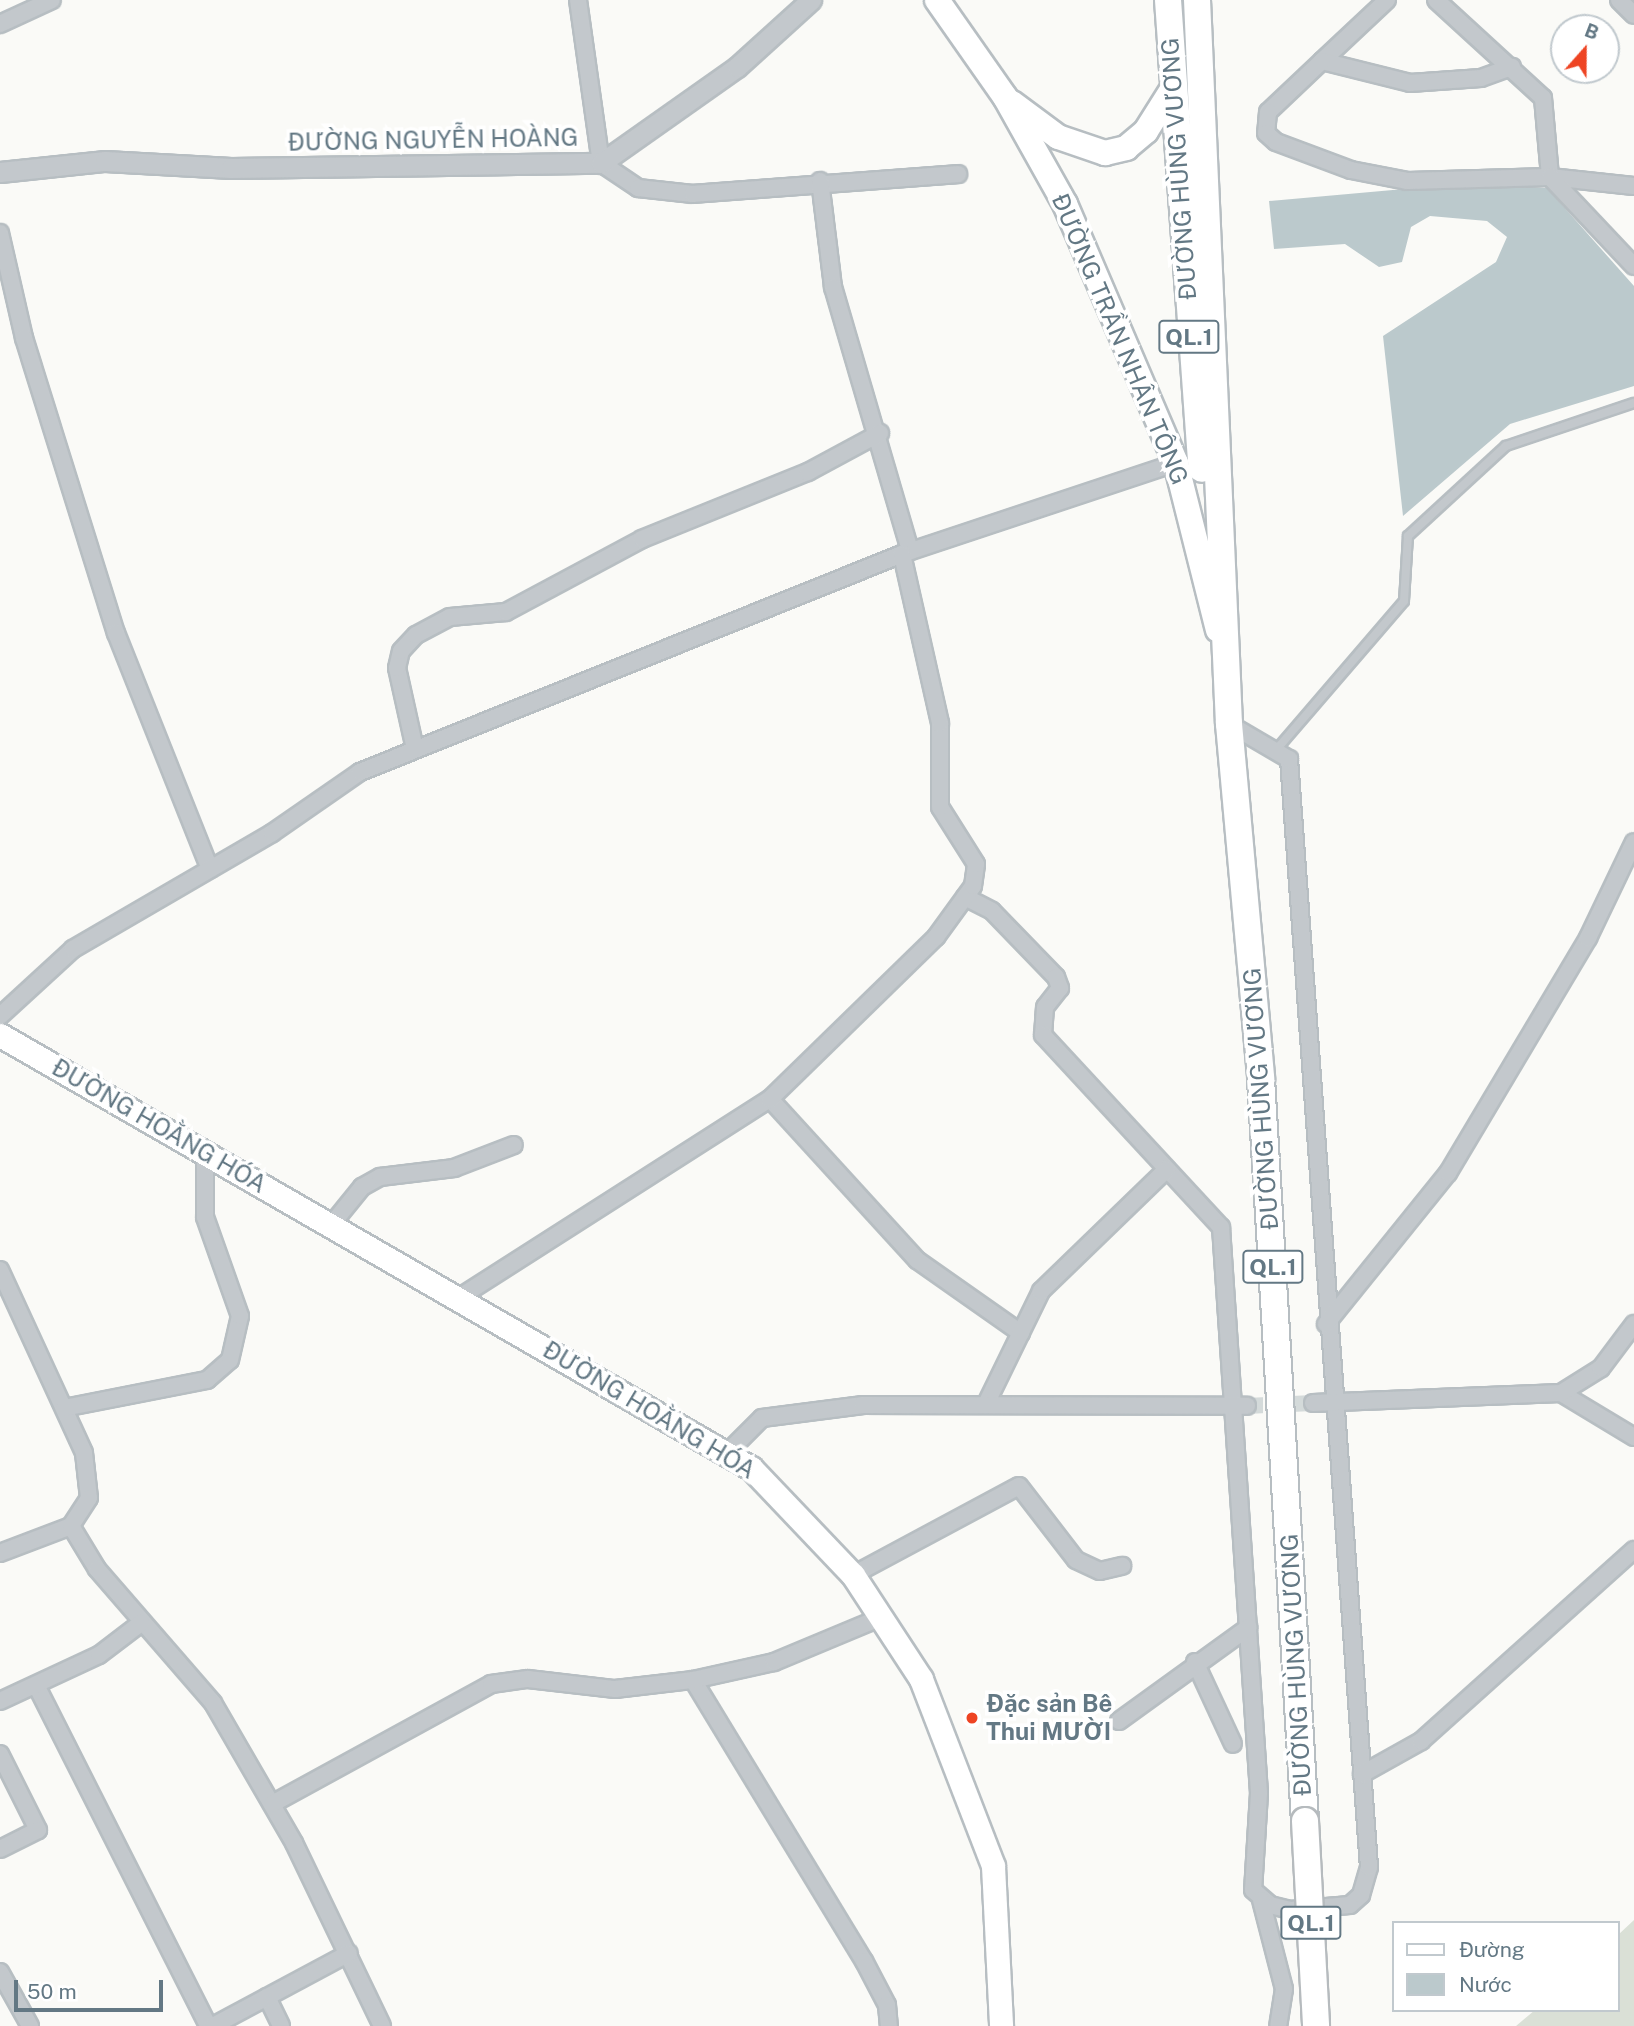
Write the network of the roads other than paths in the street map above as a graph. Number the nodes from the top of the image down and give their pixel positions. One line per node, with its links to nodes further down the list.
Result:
1 (52, 0): 11 (street)
2 (578, 0): 16 (street)
3 (811, 0): 16 (street, ĐƯỜNG NGUYỄN HOÀNG)
4 (1168, 0): 14 (highway, ĐƯỜNG HÙNG VƯƠNG / QL.1)
5 (1197, 0): 28 (highway, ĐƯỜNG HÙNG VƯƠNG / QL.1)
6 (1387, 0): 12 (street)
7 (1436, 0): 13 (street)
8 (1619, 0): 10 (street)
9 (945, 5): 15 (main road, ĐƯỜNG TRẦN NHÂN TÔNG)
10 (1634, 15)
11 (0, 24)
12 (1322, 61): 13 (street); 19 (street)
13 (1512, 67): 19 (street)
14 (1173, 88): 15 (main road, ĐƯỜNG TRẦN NHÂN TÔNG); 28 (highway, ĐƯỜNG HÙNG VƯƠNG / QL.1)
15 (1005, 97): 26 (main road, ĐƯỜNG TRẦN NHÂN TÔNG)
16 (601, 163): 17 (street, ĐƯỜNG NGUYỄN HOÀNG); 20 (street)
17 (0, 172)
18 (958, 174): 20 (street)
19 (1550, 177): 21 (street); 23 (street)
20 (820, 181): 25 (street)
21 (1634, 186)
22 (0, 233): 34 (street)
23 (1634, 266)
24 (1634, 404): 31 (lane)
25 (880, 433): 27 (street); 30 (street)
26 (1176, 463): 27 (street); 28 (main road, ĐƯỜNG TRẦN NHÂN TÔNG)
27 (906, 553): 30 (street); 35 (street)
28 (1227, 672): 29 (highway, ĐƯỜNG HÙNG VƯƠNG / QL.1)
29 (1230, 724): 31 (street); 86 (highway, ĐƯỜNG HÙNG VƯƠNG / QL.1, bridge)
30 (415, 749): 34 (street)
31 (1276, 750): 45 (street)
32 (1634, 842): 33 (street)
33 (1630, 862): 45 (street)
34 (210, 869): 36 (street)
35 (965, 897): 38 (street); 41 (street)
36 (0, 1016)
37 (0, 1035): 40 (main road, ĐƯỜNG HOẰNG HÓA)
38 (770, 1098): 44 (street); 47 (street)
39 (513, 1145): 42 (street)
40 (205, 1152): 42 (main road, ĐƯỜNG HOẰNG HÓA); 54 (street)
41 (1167, 1169): 47 (street); 49 (street)
42 (332, 1224): 44 (main road, ĐƯỜNG HOẰNG HÓA)
43 (0, 1269): 54 (street)
44 (460, 1297): 56 (main road, ĐƯỜNG HOẰNG HÓA)
45 (1326, 1324): 51 (street)
46 (1634, 1324): 48 (street)
47 (1021, 1333): 52 (street)
48 (1561, 1393): 51 (street); 55 (street)
49 (1228, 1402): 52 (street); 53 (street); 64 (street)
50 (1313, 1403): 51 (street)
51 (1331, 1403): 72 (street)
52 (986, 1404): 56 (street)
53 (1247, 1405)
54 (64, 1408): 57 (street)
55 (1634, 1437)
56 (726, 1454): 61 (main road, ĐƯỜNG HOẰNG HÓA)
57 (71, 1526): 59 (street); 63 (street)
58 (1634, 1550): 72 (street)
59 (0, 1553)
60 (1122, 1566): 61 (street)
61 (853, 1575): 62 (main road, ĐƯỜNG HOẰNG HÓA)
62 (883, 1617): 66 (street); 84 (main road, ĐƯỜNG HOẰNG HÓA)
63 (141, 1623): 67 (street); 73 (street)
64 (1248, 1627): 65 (street); 75 (street)
65 (1195, 1662): 69 (street); 70 (street)
66 (693, 1680): 73 (street); 83 (street)
67 (36, 1685): 68 (street); 80 (street)
68 (0, 1701)
69 (1119, 1721)
70 (1233, 1744)
71 (0, 1754): 74 (street)
72 (1363, 1774): 75 (street)
73 (272, 1804): 76 (street)
74 (0, 1849)
75 (1261, 1900): 85 (street)
76 (349, 1953): 78 (street); 82 (street)
77 (0, 1972): 79 (street)
78 (267, 1997): 80 (street); 81 (street)
79 (30, 2026)
80 (210, 2026)
81 (281, 2026)
82 (382, 2026)
83 (889, 2026)
84 (1001, 2026)
85 (1278, 2026)
86 (1316, 2026)

